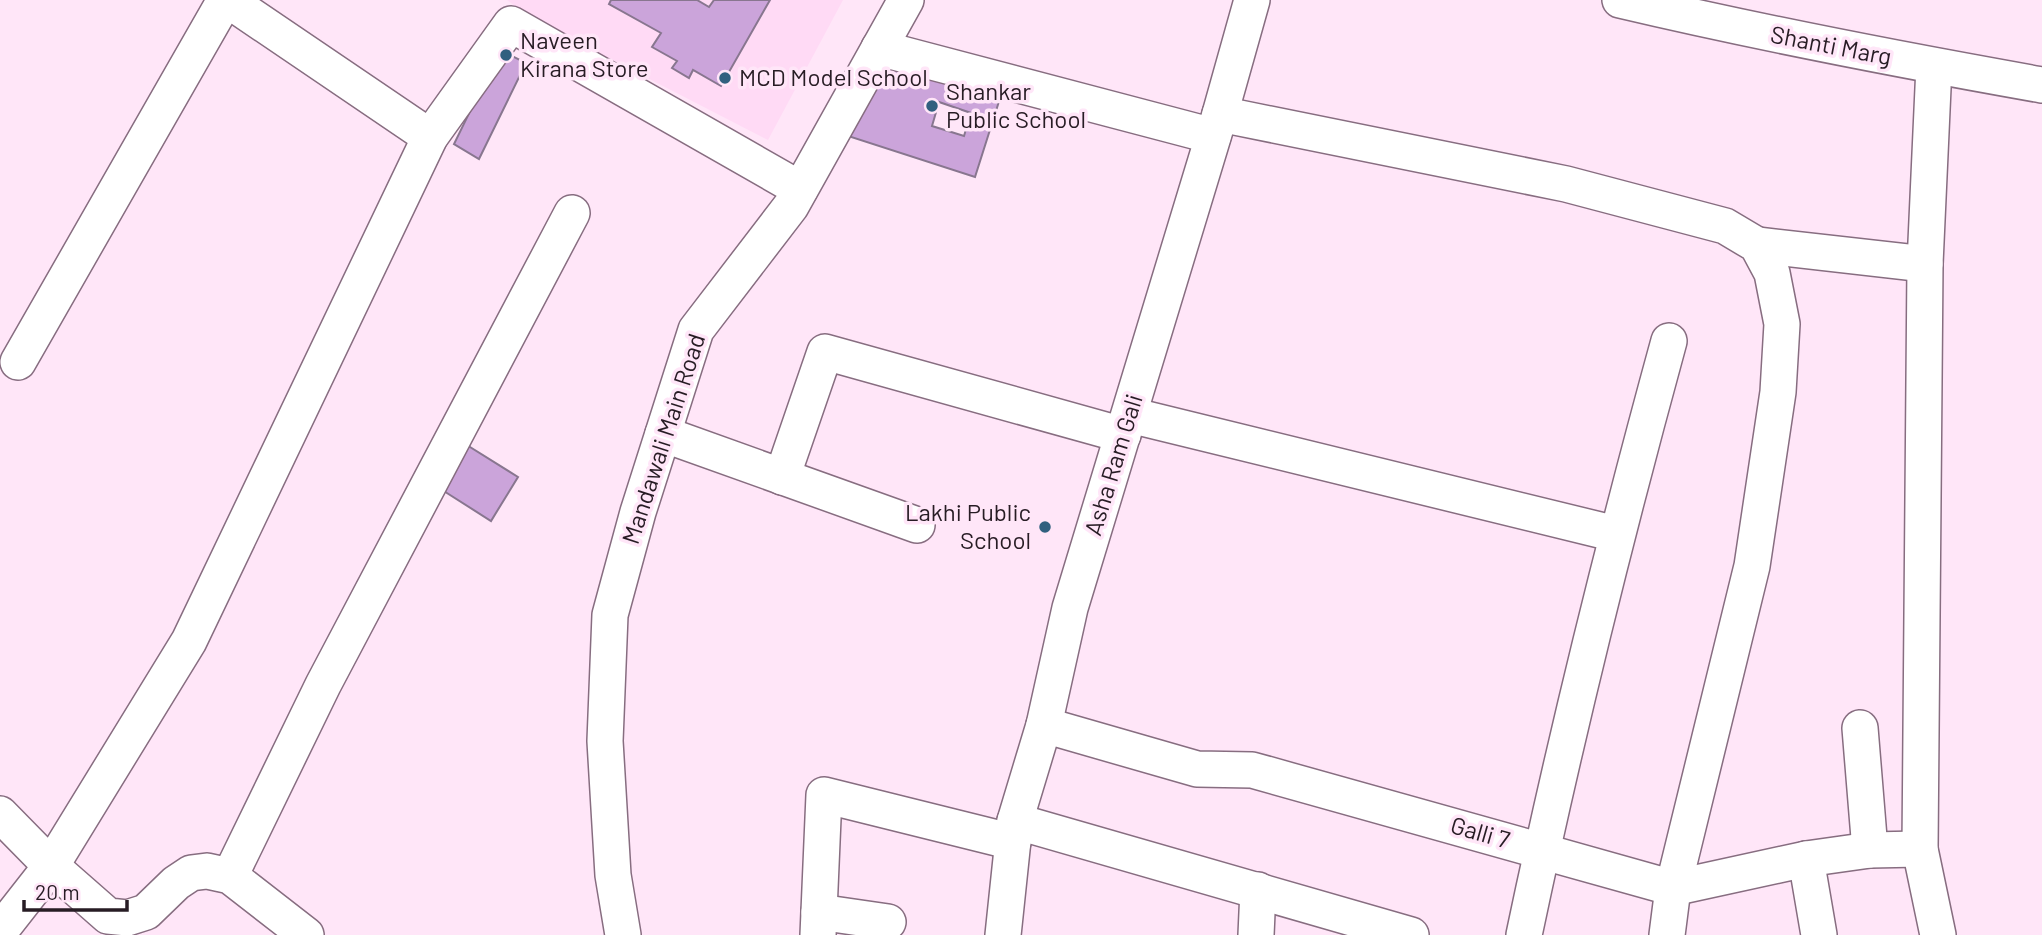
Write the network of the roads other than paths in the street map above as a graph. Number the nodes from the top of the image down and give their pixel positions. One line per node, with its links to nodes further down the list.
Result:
1 (226, 0): 10 (street); 16 (street)
2 (906, 0): 6 (street, Mandawali Main Road)
3 (1252, 0): 9 (street, Asha Ram Gali)
4 (1620, 0): 5 (street, Shanti Marg)
5 (1714, 11): 7 (street, Shanti Marg)
6 (879, 48): 9 (street); 11 (street, Mandawali Main Road)
7 (1934, 66): 8 (street, Shanti Marg); 14 (street)
8 (2042, 85)
9 (1216, 125): 13 (street); 17 (street, Asha Ram Gali)
10 (430, 137): 11 (street); 30 (street)
11 (800, 189): 18 (street, Mandawali Main Road)
12 (572, 213): 31 (street)
13 (1757, 245): 14 (street); 32 (street)
14 (1925, 264): 26 (street)
15 (1669, 341): 21 (street)
16 (18, 362)
17 (1126, 425): 19 (street); 21 (street); 22 (street, Asha Ram Gali)
18 (663, 434): 19 (street); 39 (street, Mandawali Main Road)
19 (782, 477): 20 (street)
20 (917, 525)
21 (1616, 534): 27 (street)
22 (1044, 725): 25 (street, Asha Ram Gali); 27 (street, Galli 7)
23 (1860, 728): 28 (street)
24 (0, 814): 30 (street)
25 (1014, 831): 33 (street); 35 (street); 40 (street, Asha Ram Gali)
26 (1920, 849): 28 (street, Galli 7); 46 (street)
27 (1542, 850): 32 (street, Galli 7); 43 (street)
28 (1870, 850): 29 (street, Galli 7)
29 (1806, 859): 32 (street, Galli 7); 45 (street)
30 (51, 866): 36 (street); 37 (street)
31 (230, 876): 36 (street); 38 (street)
32 (1673, 888): 44 (street)
33 (1258, 890): 41 (street); 42 (street)
34 (888, 922): 35 (street)
35 (819, 923)
36 (128, 931)
37 (0, 932)
38 (306, 935)
39 (623, 935)
40 (1003, 935)
41 (1256, 935)
42 (1411, 935)
43 (1524, 935)
44 (1667, 935)
45 (1819, 935)
46 (1938, 935)

